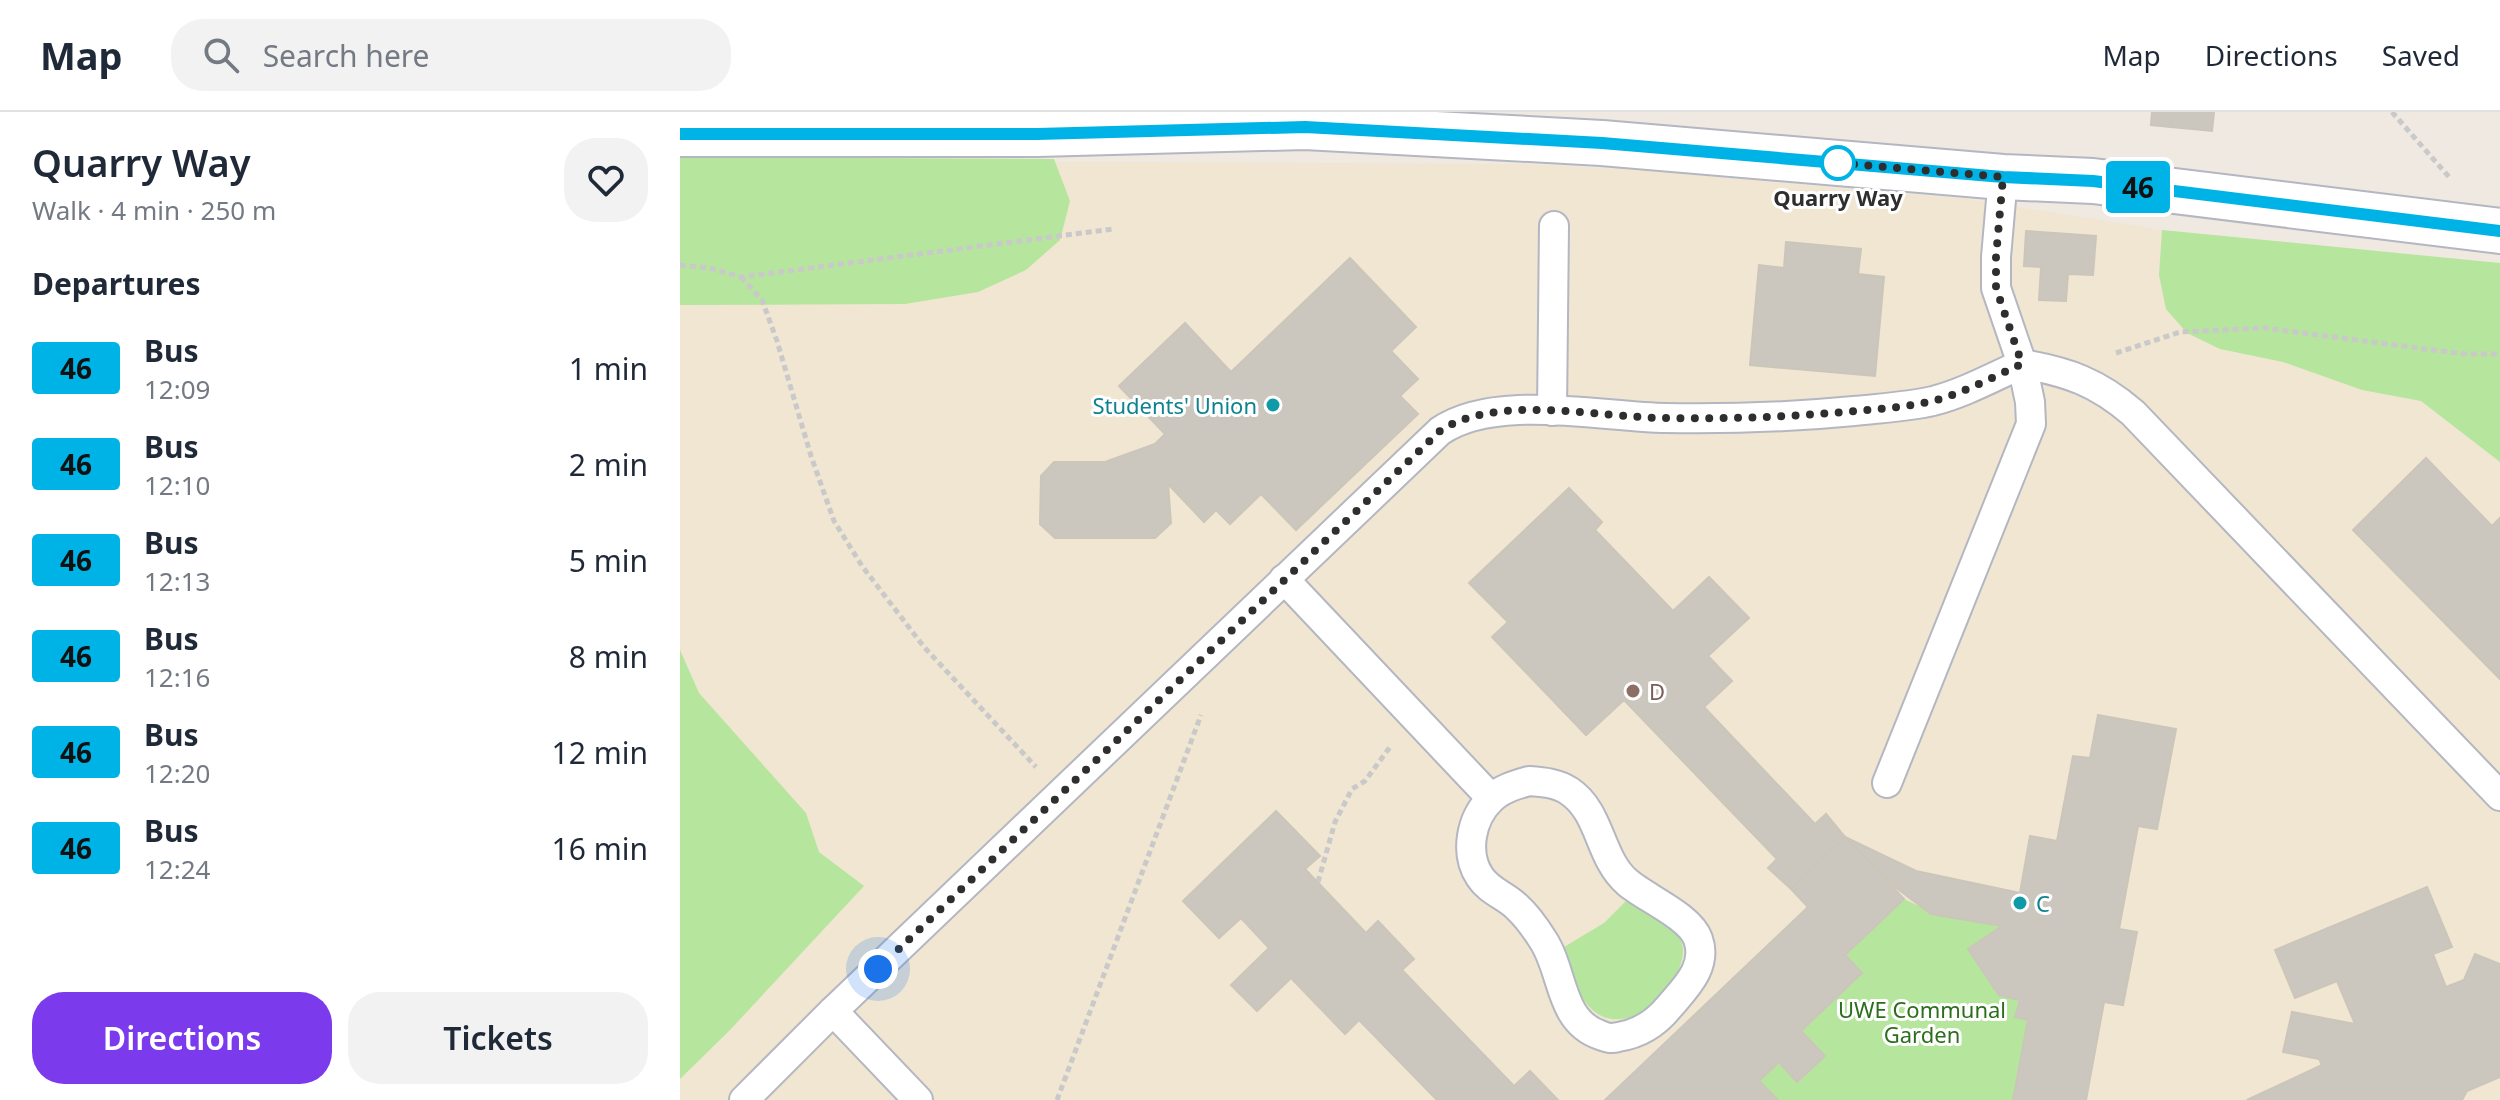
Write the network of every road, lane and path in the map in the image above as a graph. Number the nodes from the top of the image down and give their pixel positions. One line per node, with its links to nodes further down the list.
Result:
1 (2392, 112): 7 (path)
2 (1605, 128): 3 (street); 4 (street)
3 (680, 134)
4 (2003, 177): 7 (street); 11 (lane)
5 (1554, 226): 13 (lane)
6 (1113, 229): 9 (path)
7 (2498, 230)
8 (680, 265): 9 (path)
9 (741, 277): 18 (path)
10 (2500, 354): 12 (path)
11 (2022, 364): 12 (lane); 13 (lane); 17 (lane)
12 (2062, 371): 19 (lane)
13 (1552, 411): 14 (lane)
14 (1284, 579): 16 (lane); 18 (lane)
15 (1206, 702): 25 (path)
16 (1410, 712): 20 (lane); 21 (path)
17 (1887, 783)
18 (1061, 795): 22 (lane)
19 (2500, 796)
20 (1491, 798): 20 (lane)
21 (1318, 882)
22 (833, 1011): 23 (lane); 24 (lane)
23 (744, 1100)
24 (918, 1100)
25 (1057, 1100)

